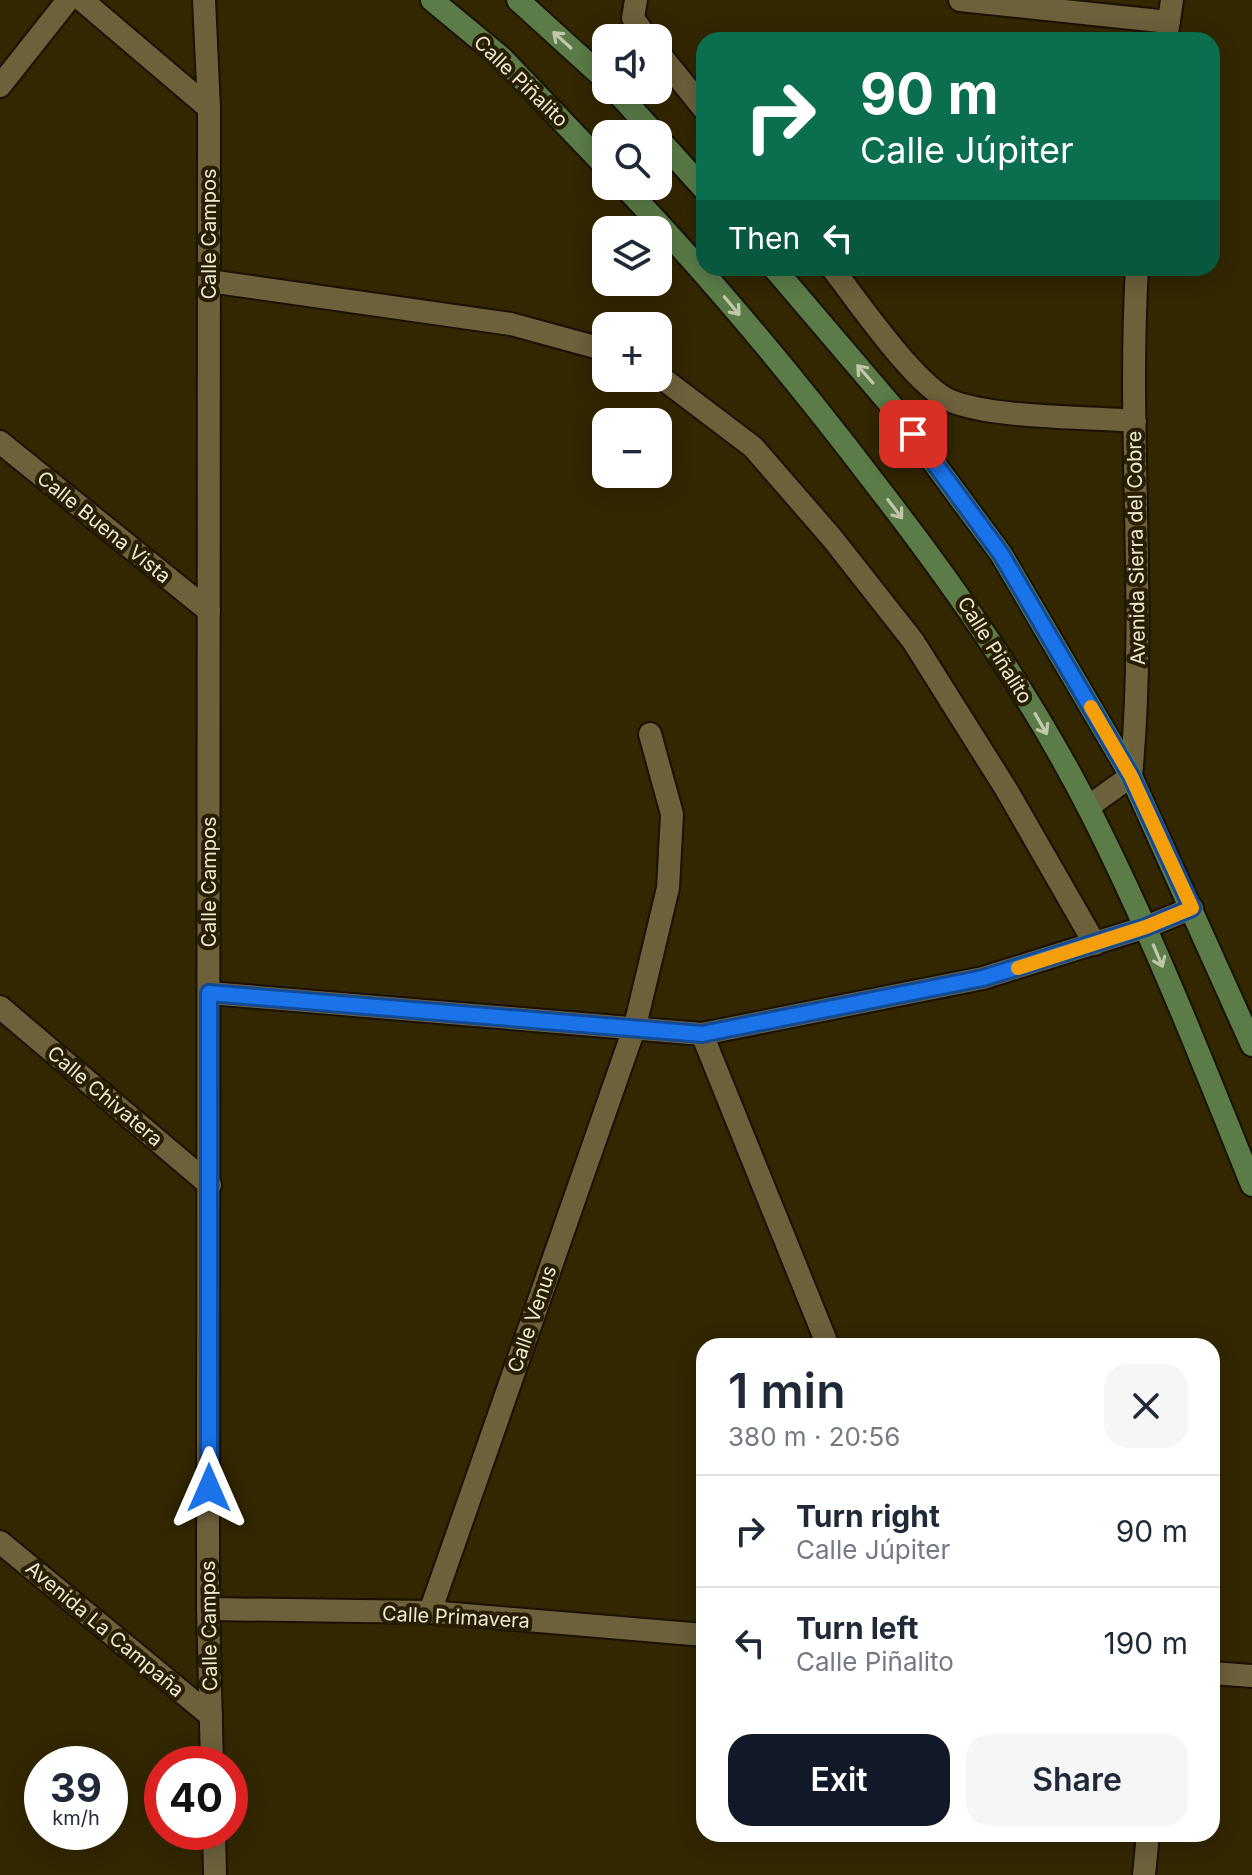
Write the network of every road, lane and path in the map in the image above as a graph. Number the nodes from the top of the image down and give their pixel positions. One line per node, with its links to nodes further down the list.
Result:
1 (68, 0): 12 (street)
2 (82, 0): 15 (street)
3 (204, 0): 15 (street, Calle Campos)
4 (432, 0): 17 (main road, Calle Piñalito)
5 (518, 0): 10 (main road, one-way to 5)
6 (636, 0): 9 (street)
7 (970, 0): 8 (street)
8 (1169, 21)
9 (637, 24)
10 (592, 67)
11 (672, 69): 13 (street)
12 (0, 86)
13 (696, 99)
14 (627, 104): 16 (main road)
15 (209, 108): 26 (street, Calle Campos)
16 (642, 120)
17 (592, 152)
18 (672, 154): 19 (main road)
19 (696, 180)
20 (637, 200): 21 (main road, Calle Piñalito, one-way to 21)
21 (696, 263)
22 (707, 276): 34 (main road, Calle Piñalito, one-way to 34)
23 (781, 276): 33 (main road, one-way to 23)
24 (838, 276): 29 (street)
25 (1136, 276): 29 (street, Avenida Sierra del Cobre)
26 (209, 281): 27 (street); 31 (street, Calle Campos)
27 (592, 346)
28 (672, 386): 37 (street)
29 (1135, 421): 33 (street, Avenida Sierra del Cobre)
30 (0, 442): 31 (street, Calle Buena Vista)
31 (209, 611): 38 (street, Calle Campos)
32 (650, 734): 40 (street, Calle Venus)
33 (1131, 776): 34 (street); 35 (main road)
34 (1088, 807): 36 (main road, Calle Piñalito)
35 (1192, 908): 36 (street); 42 (main road)
36 (1146, 927): 37 (street); 44 (main road, Calle Piñalito, one-way to 44)
37 (1095, 944): 41 (street)
38 (209, 993): 40 (street); 43 (street, Calle Campos)
39 (0, 1007): 43 (street, Calle Chivatera)
40 (635, 1026): 41 (street); 48 (street, Calle Venus)
41 (702, 1034): 45 (street)
42 (1252, 1045)
43 (210, 1185): 47 (street, Calle Campos)
44 (1252, 1185)
45 (825, 1338)
46 (0, 1542): 52 (street, Avenida La Campaña)
47 (208, 1609): 48 (street, Calle Primavera); 52 (street, Calle Campos)
48 (430, 1612): 49 (street, Calle Primavera)
49 (696, 1634)
50 (1220, 1674): 51 (street)
51 (1252, 1676)
52 (211, 1716): 53 (street, Calle Campos)
53 (212, 1746)
54 (1147, 1842): 57 (street)
55 (214, 1850): 56 (street)
56 (215, 1875)
57 (1144, 1875)

